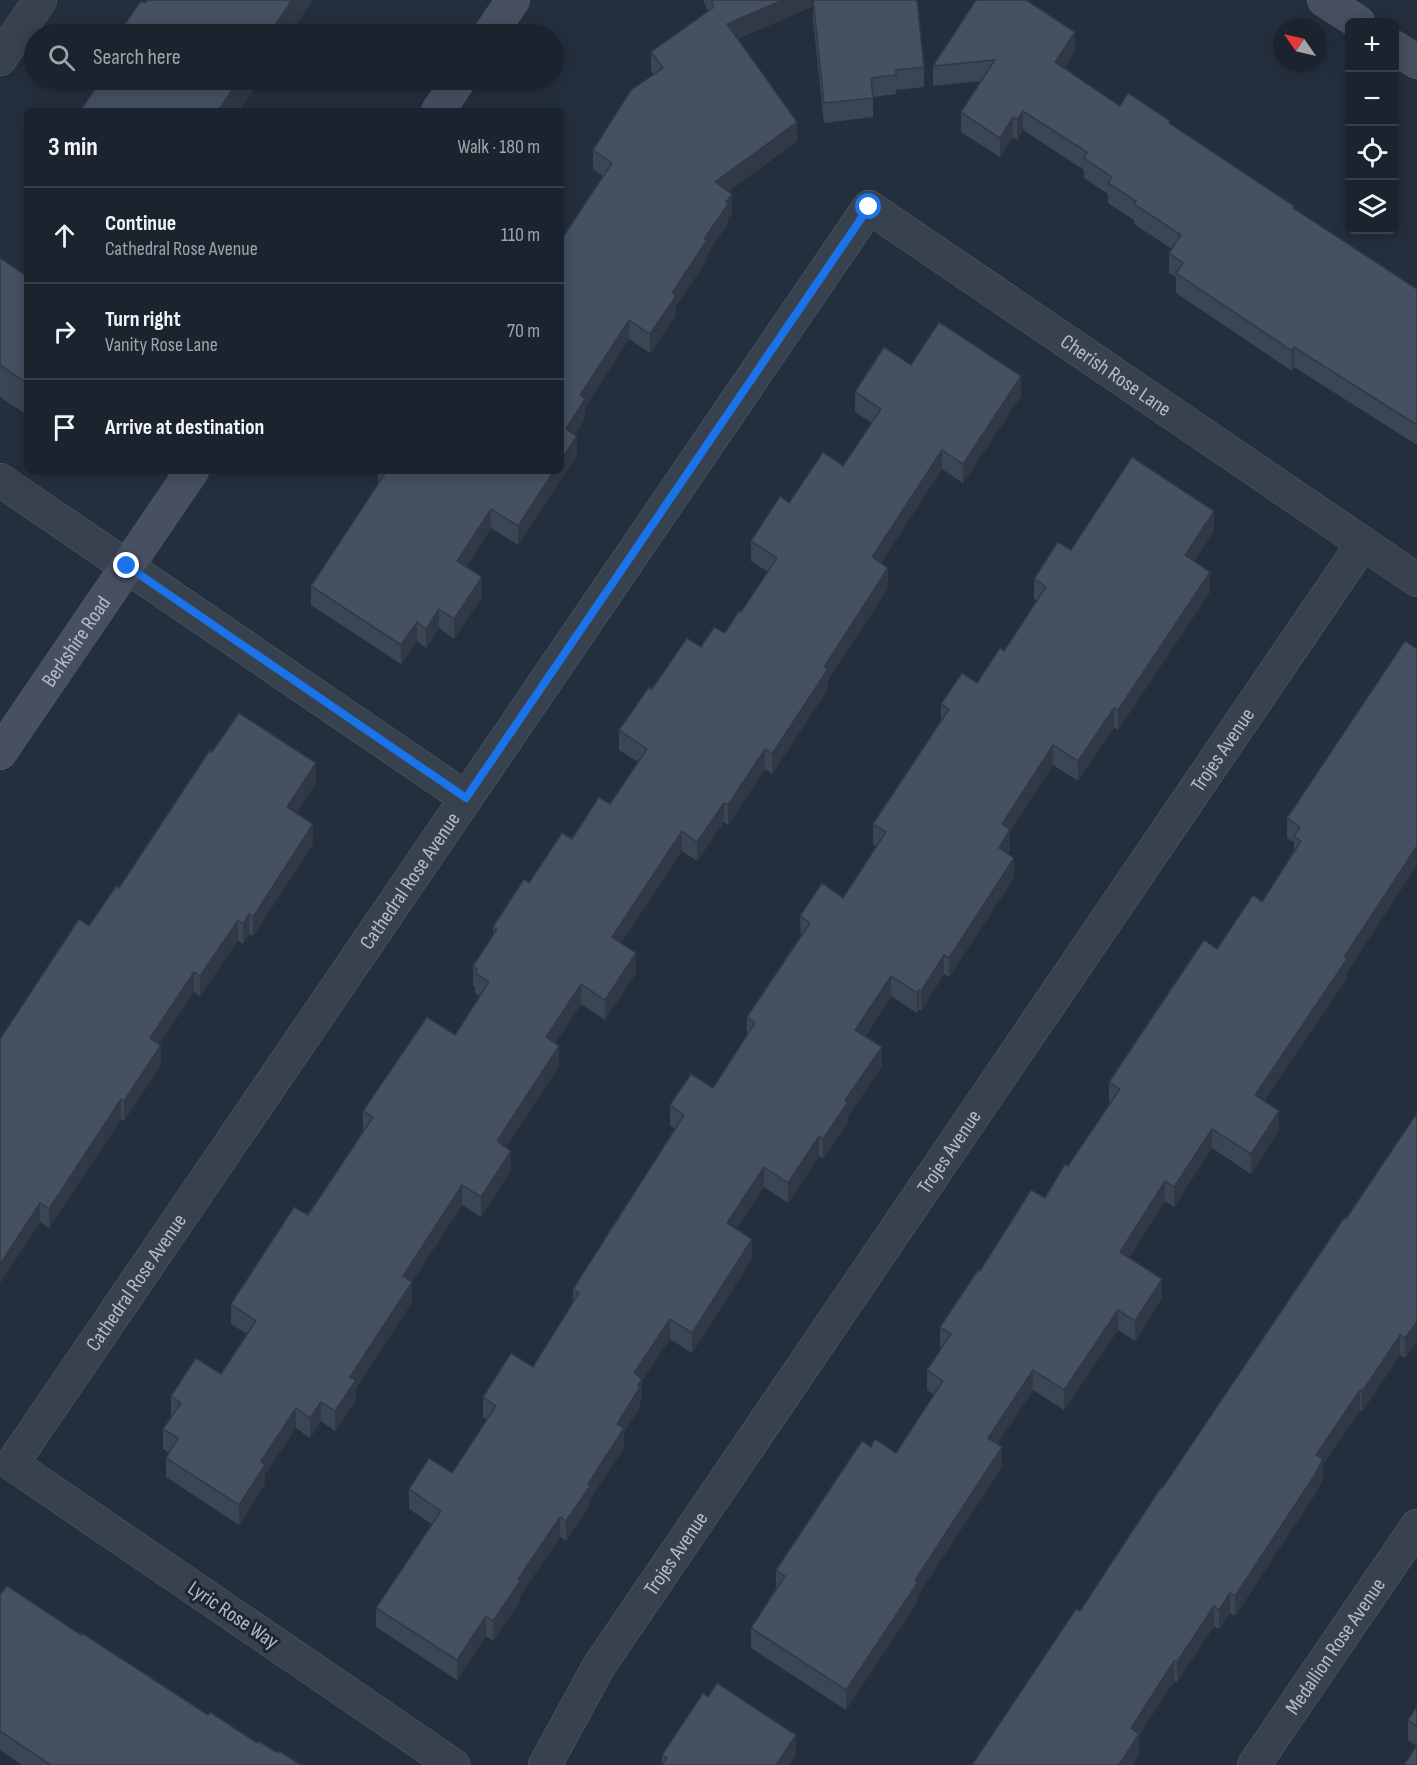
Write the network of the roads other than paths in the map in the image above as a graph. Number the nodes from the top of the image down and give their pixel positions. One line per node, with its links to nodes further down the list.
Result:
1 (40, 0): 7 (street)
2 (513, 0): 5 (street)
3 (1324, 0): 4 (street)
4 (1352, 18)
5 (497, 24)
6 (1399, 50): 8 (street)
7 (0, 59)
8 (1417, 63)
9 (452, 90): 10 (street)
10 (440, 108)
11 (869, 207): 14 (street, Cherish Rose Lane); 18 (street, Cathedral Rose Avenue)
12 (190, 474): 15 (street, Berkshire Road)
13 (0, 480): 15 (street)
14 (1363, 543): 16 (street, Cherish Rose Lane); 22 (street, Trojes Avenue)
15 (127, 566): 17 (street, Berkshire Road); 18 (street)
16 (1417, 580)
17 (0, 753)
18 (466, 798): 19 (street, Cathedral Rose Avenue)
19 (12, 1464): 21 (street, Lyric Rose Way)
20 (1417, 1526): 23 (street, Medallion Rose Avenue)
21 (453, 1765)
22 (545, 1765)
23 (1254, 1765)

